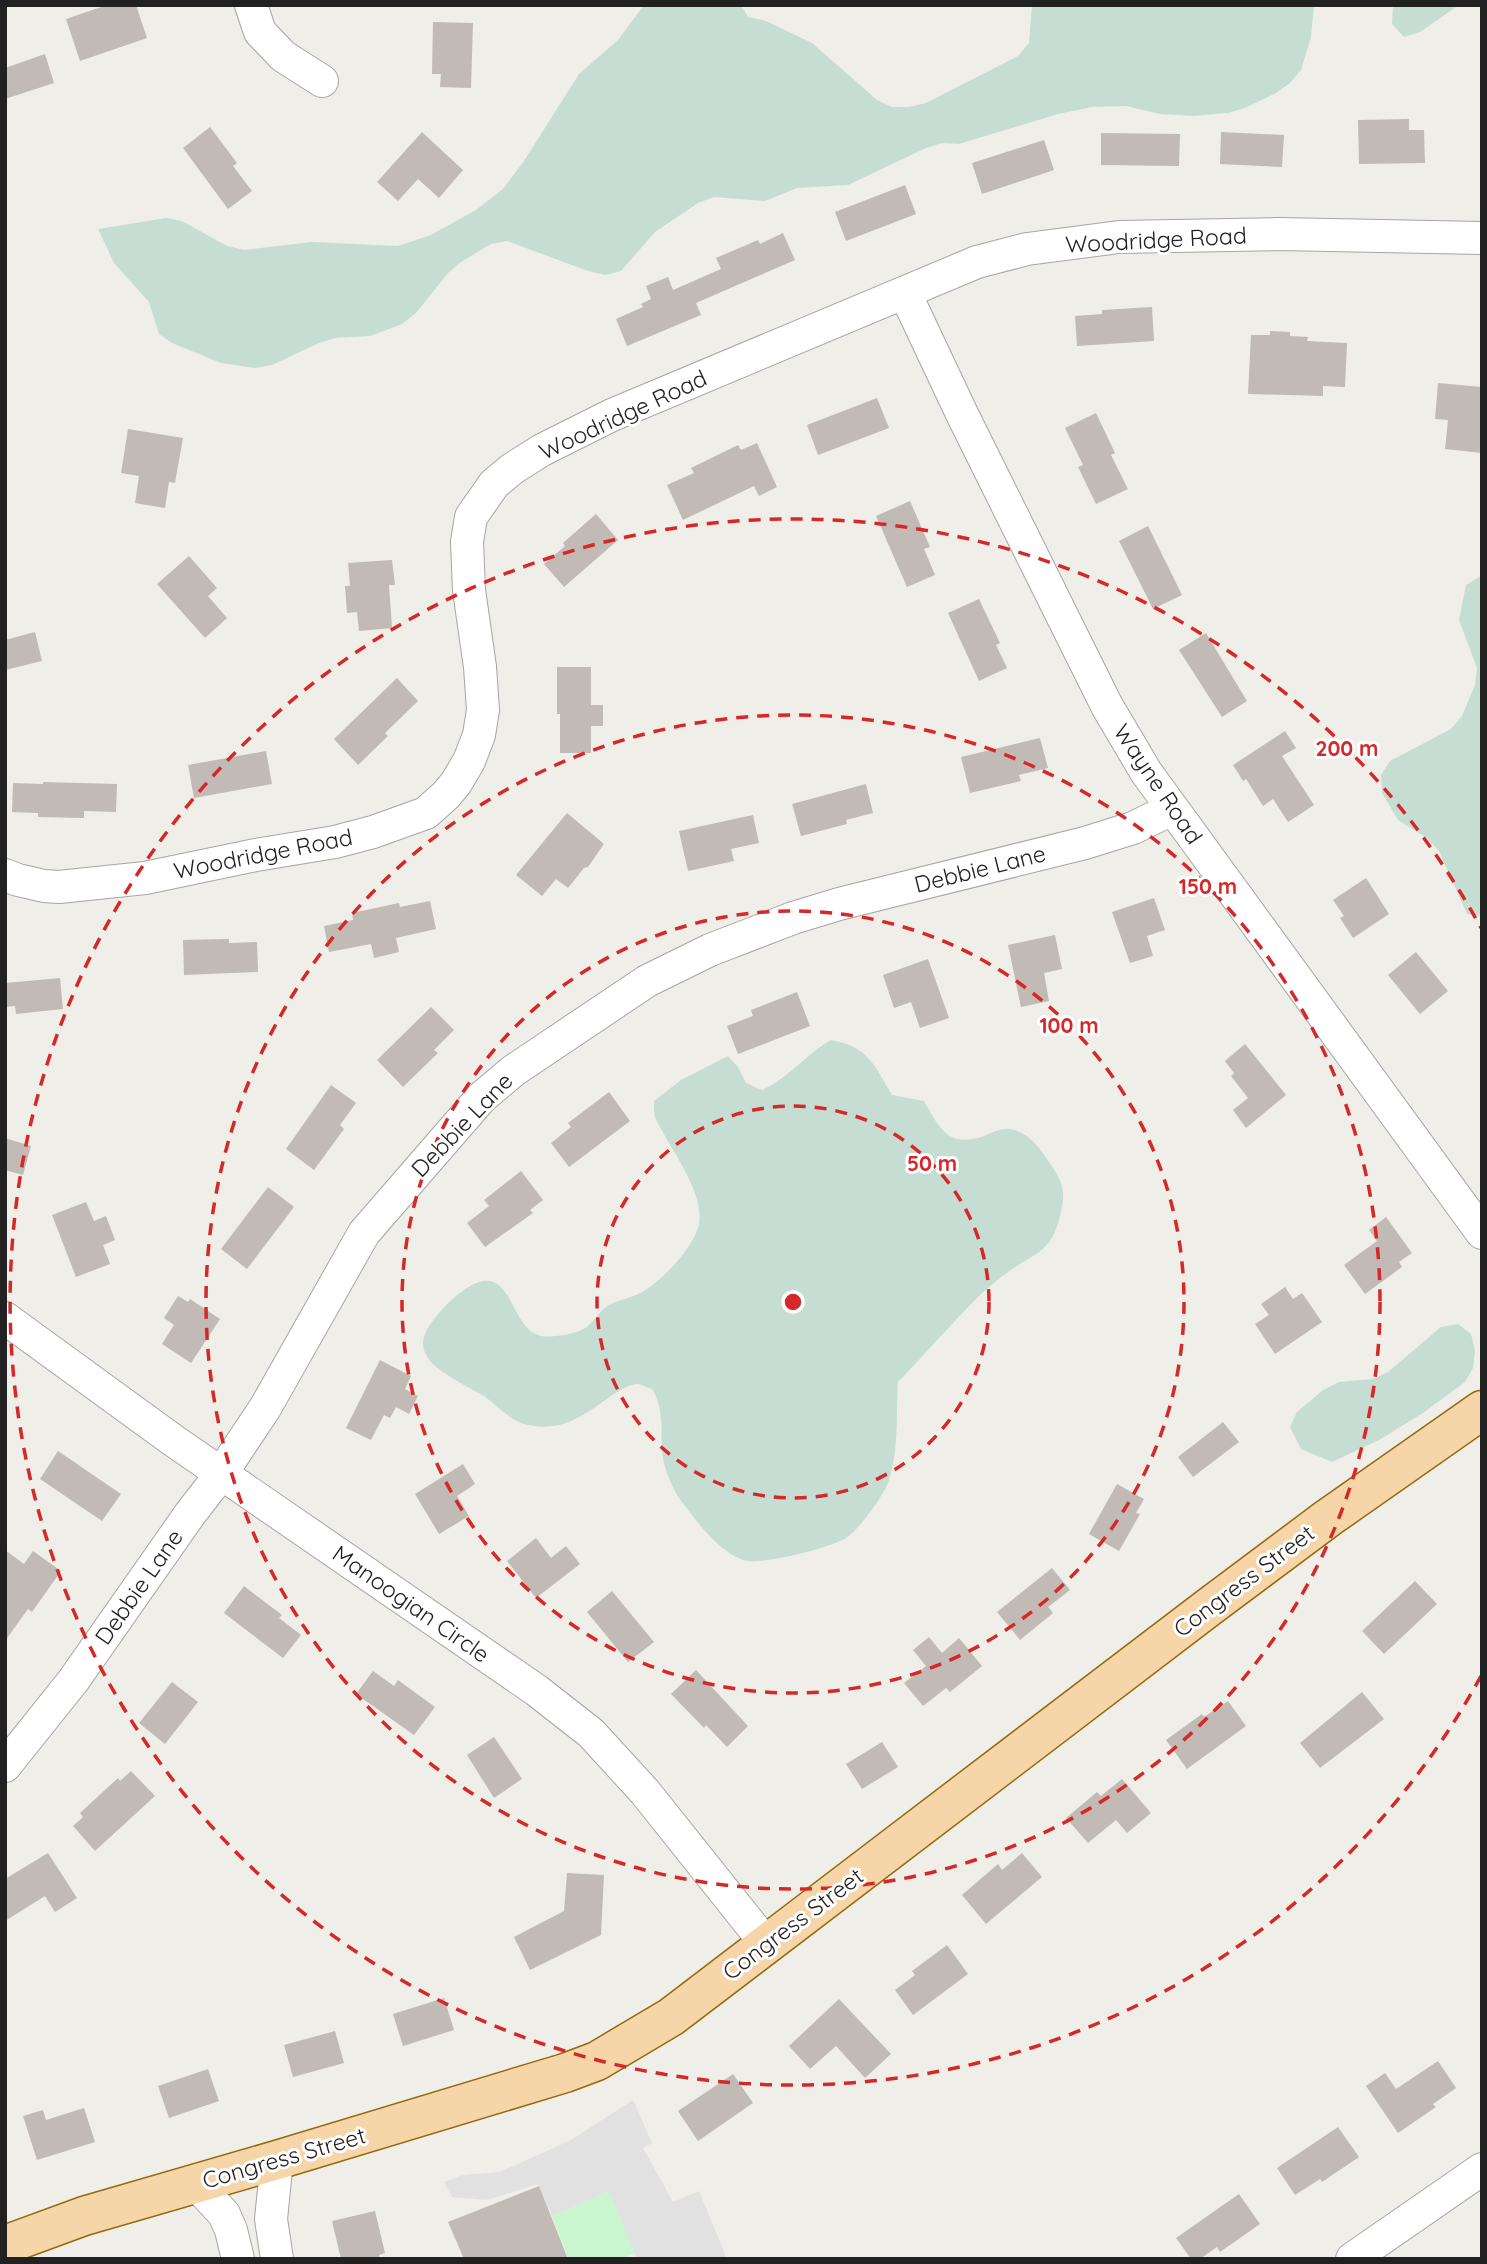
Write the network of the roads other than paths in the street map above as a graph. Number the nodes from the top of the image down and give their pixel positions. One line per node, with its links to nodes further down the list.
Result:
1 (251, 5): 2 (street)
2 (321, 81)
3 (1482, 239): 4 (street, Woodridge Road)
4 (905, 293): 5 (street, Wayne Road); 6 (street, Woodridge Road)
5 (1172, 809): 7 (street, Wayne Road); 10 (street, Debbie Lane)
6 (5, 875)
7 (1482, 1233)
8 (5, 1318): 10 (street, Manoogian Circle)
9 (1482, 1410): 12 (main road, Congress Street)
10 (222, 1474): 11 (street, Debbie Lane); 12 (street, Manoogian Circle)
11 (5, 1766)
12 (767, 1945): 13 (main road, Congress Street)
13 (277, 2160): 15 (main road, Congress Street); 18 (street)
14 (1482, 2169): 19 (street)
15 (196, 2184): 16 (main road, Congress Street); 17 (street)
16 (5, 2245)
17 (238, 2259)
18 (277, 2259)
19 (1352, 2259)

